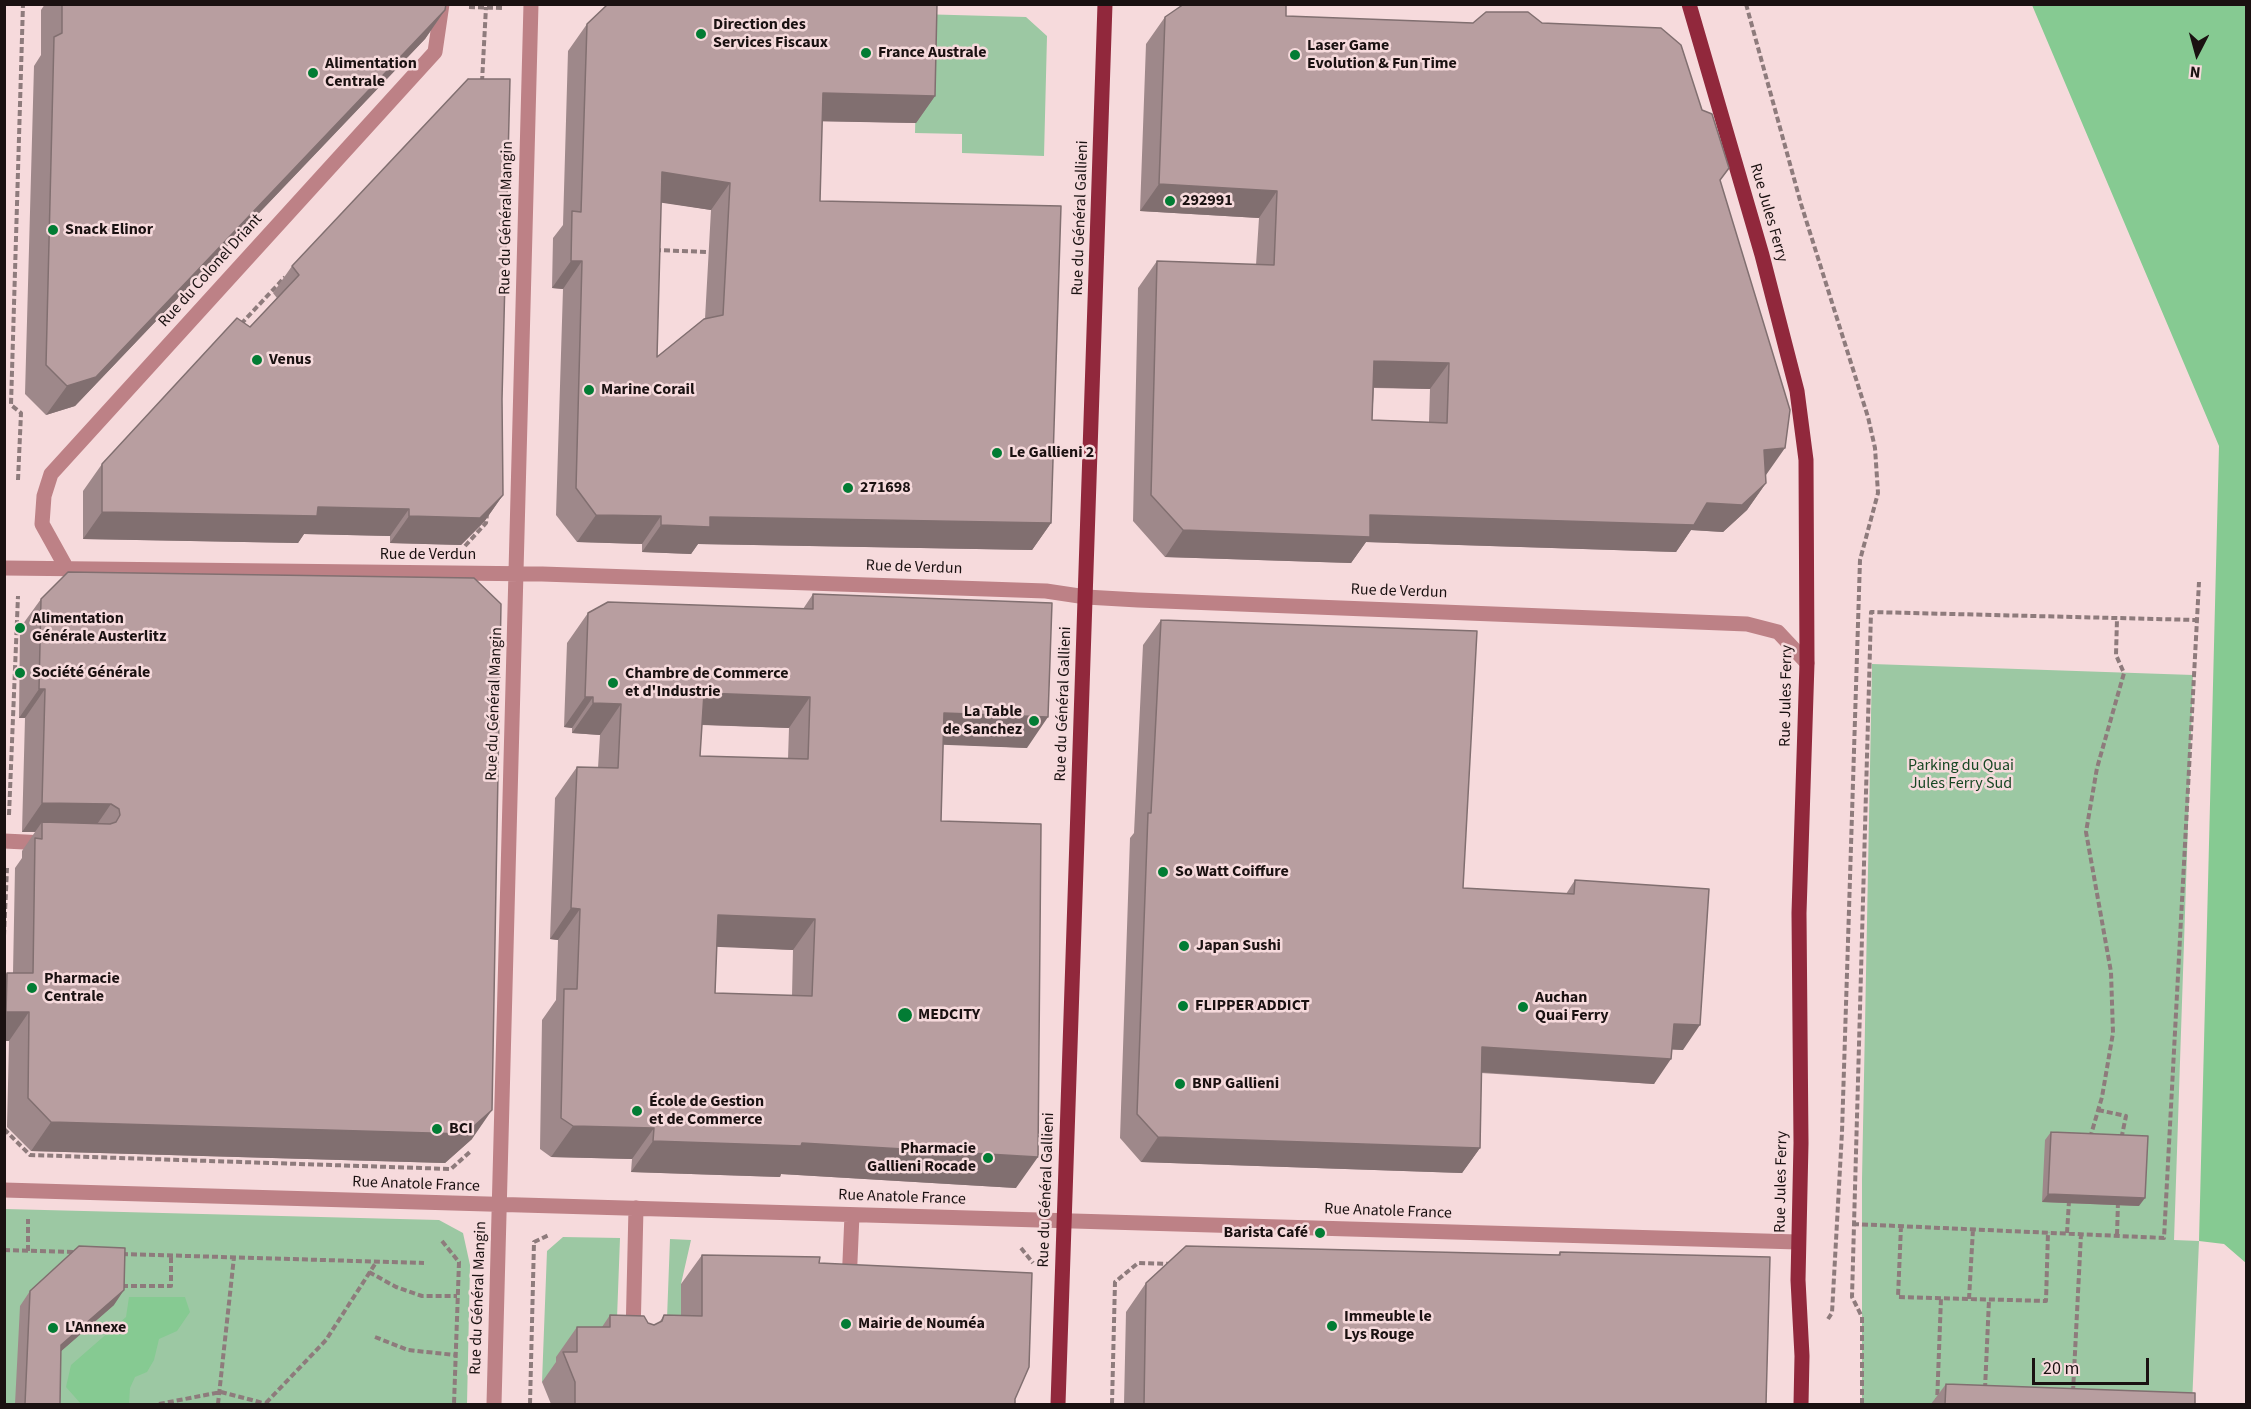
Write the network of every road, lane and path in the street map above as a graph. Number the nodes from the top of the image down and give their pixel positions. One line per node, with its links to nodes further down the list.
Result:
1 (23, 4): 14 (path)
2 (442, 4): 18 (street, Rue du Colonel Driant)
3 (531, 4): 19 (street, Rue du Général Mangin)
4 (1105, 4): 22 (main road, Rue du Général Gallieni)
5 (1689, 4): 25 (main road, Rue Jules Ferry)
6 (466, 8): 7 (path)
7 (486, 8): 8 (path); 9 (path)
8 (506, 8)
9 (481, 90)
10 (653, 250): 11 (path)
11 (709, 252)
12 (285, 276): 13 (path)
13 (237, 329)
14 (17, 490)
15 (487, 512): 16 (path)
16 (455, 548)
17 (4, 568): 18 (street, Rue de Verdun)
18 (67, 569): 19 (street, Rue de Verdun)
19 (517, 574): 22 (street, Rue de Verdun); 39 (street, Rue du Général Mangin)
20 (2199, 582): 24 (path)
21 (24, 596): 26 (path)
22 (1086, 597): 25 (street, Rue de Verdun); 43 (main road, Rue du Général Gallieni)
23 (2117, 619): 24 (path); 29 (path); 44 (path)
24 (2197, 620): 51 (path)
25 (1807, 663): 53 (main road, Rue Jules Ferry)
26 (6, 841): 27 (street); 28 (path)
27 (67, 843)
28 (4, 936)
29 (2098, 1110): 31 (path); 33 (path)
30 (4, 1129): 35 (path)
31 (2087, 1142)
32 (477, 1146): 35 (path)
33 (2120, 1151)
34 (254, 1158): 35 (path)
35 (254, 1164)
36 (4, 1190): 39 (street, Rue Anatole France)
37 (2069, 1196): 49 (path)
38 (2118, 1197): 51 (path)
39 (500, 1205): 40 (street, Rue Anatole France); 84 (street, Rue du Général Mangin)
40 (636, 1208): 42 (street, Rue Anatole France); 75 (street)
41 (28, 1214): 56 (path)
42 (852, 1215): 43 (street, Rue Anatole France); 67 (street)
43 (1064, 1221): 53 (street, Rue Anatole France); 86 (main road, Rue du Général Gallieni)
44 (1853, 1224): 45 (path); 89 (path)
45 (1901, 1226): 46 (path); 71 (path)
46 (1973, 1229): 47 (path); 72 (path)
47 (2048, 1232): 49 (path); 73 (path)
48 (555, 1233): 85 (path)
49 (2067, 1233): 50 (path)
50 (2081, 1234): 51 (path); 79 (path)
51 (2117, 1235)
52 (442, 1241): 70 (path)
53 (1798, 1242): 88 (main road, Rue Jules Ferry)
54 (1017, 1244): 65 (path)
55 (4, 1250): 56 (path)
56 (28, 1251): 57 (path)
57 (86, 1252)
58 (171, 1255): 59 (path); 62 (path); 68 (path)
59 (234, 1257): 60 (path); 77 (path)
60 (377, 1261): 61 (path); 64 (path)
61 (424, 1263)
62 (121, 1264)
63 (1173, 1264): 87 (path)
64 (369, 1272): 70 (path); 82 (path)
65 (1033, 1274)
66 (121, 1275): 68 (path)
67 (849, 1284)
68 (122, 1286): 69 (path)
69 (121, 1296)
70 (457, 1296): 76 (path)
71 (1941, 1298): 72 (path); 90 (path)
72 (1969, 1299): 73 (path)
73 (1989, 1300): 78 (path)
74 (375, 1337): 76 (path)
75 (633, 1345)
76 (455, 1355): 83 (path)
77 (221, 1392): 80 (path); 81 (path); 82 (path)
78 (1985, 1393)
79 (2073, 1393)
80 (159, 1404)
81 (218, 1404)
82 (267, 1404)
83 (453, 1404)
84 (494, 1404)
85 (530, 1404)
86 (1058, 1404)
87 (1112, 1404)
88 (1801, 1404)
89 (1862, 1404)
90 (1937, 1404)

